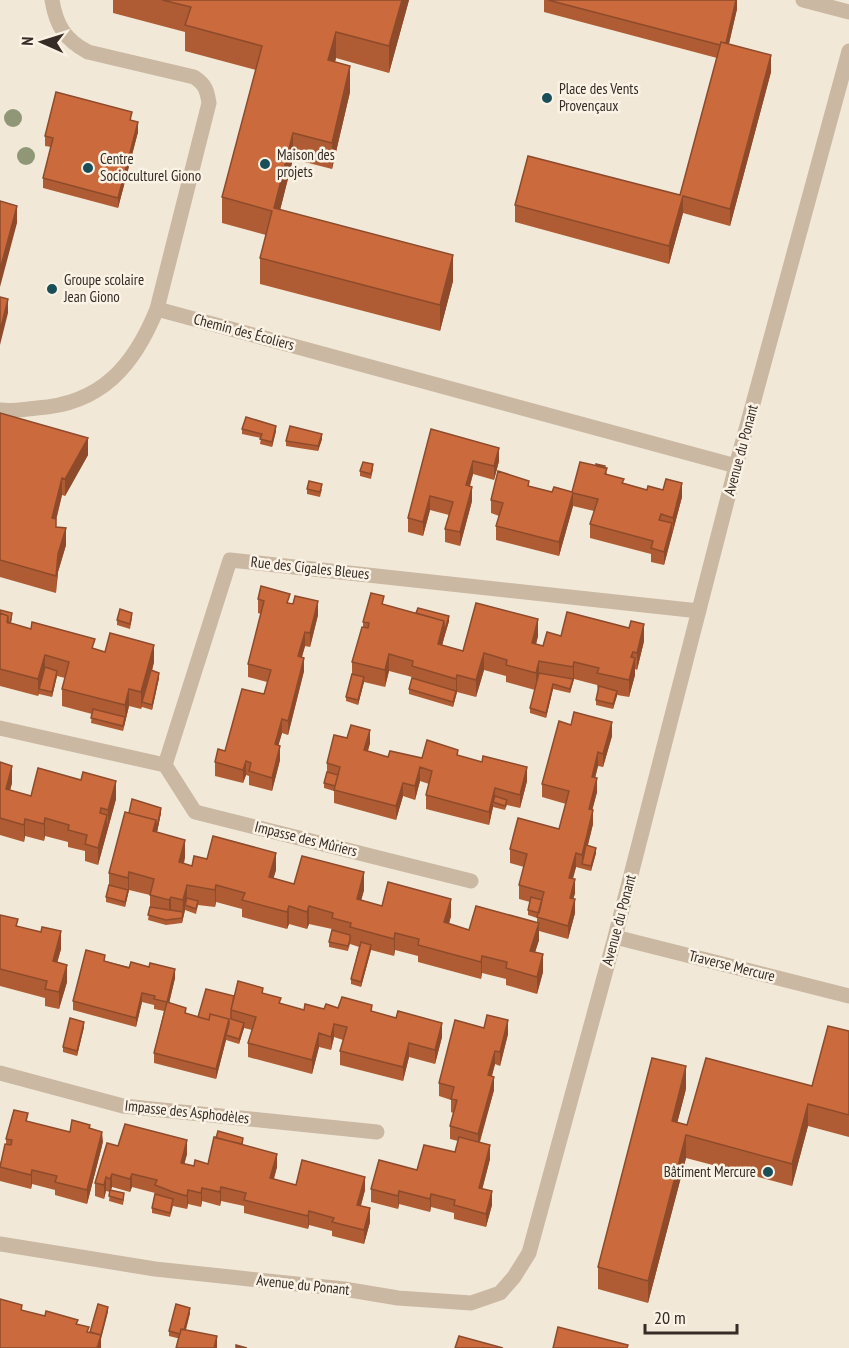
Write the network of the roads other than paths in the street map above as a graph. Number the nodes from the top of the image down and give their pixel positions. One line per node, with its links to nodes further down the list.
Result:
1 (52, 0): 5 (street)
2 (803, 0): 3 (street)
3 (849, 12)
4 (849, 51): 7 (street, Avenue du Ponant)
5 (157, 309): 6 (street); 7 (street, Chemin des Écoliers)
6 (0, 410)
7 (736, 466): 8 (street, Avenue du Ponant)
8 (699, 611): 10 (street, Rue des Cigales Bleues); 12 (street, Avenue du Ponant)
9 (0, 728): 10 (street)
10 (165, 765): 11 (street, Impasse des Mûriers)
11 (471, 881)
12 (615, 937): 13 (street, Traverse Mercure); 16 (street, Avenue du Ponant)
13 (849, 996)
14 (0, 1073): 15 (street, Impasse des Asphodèles)
15 (377, 1132)
16 (0, 1244)

